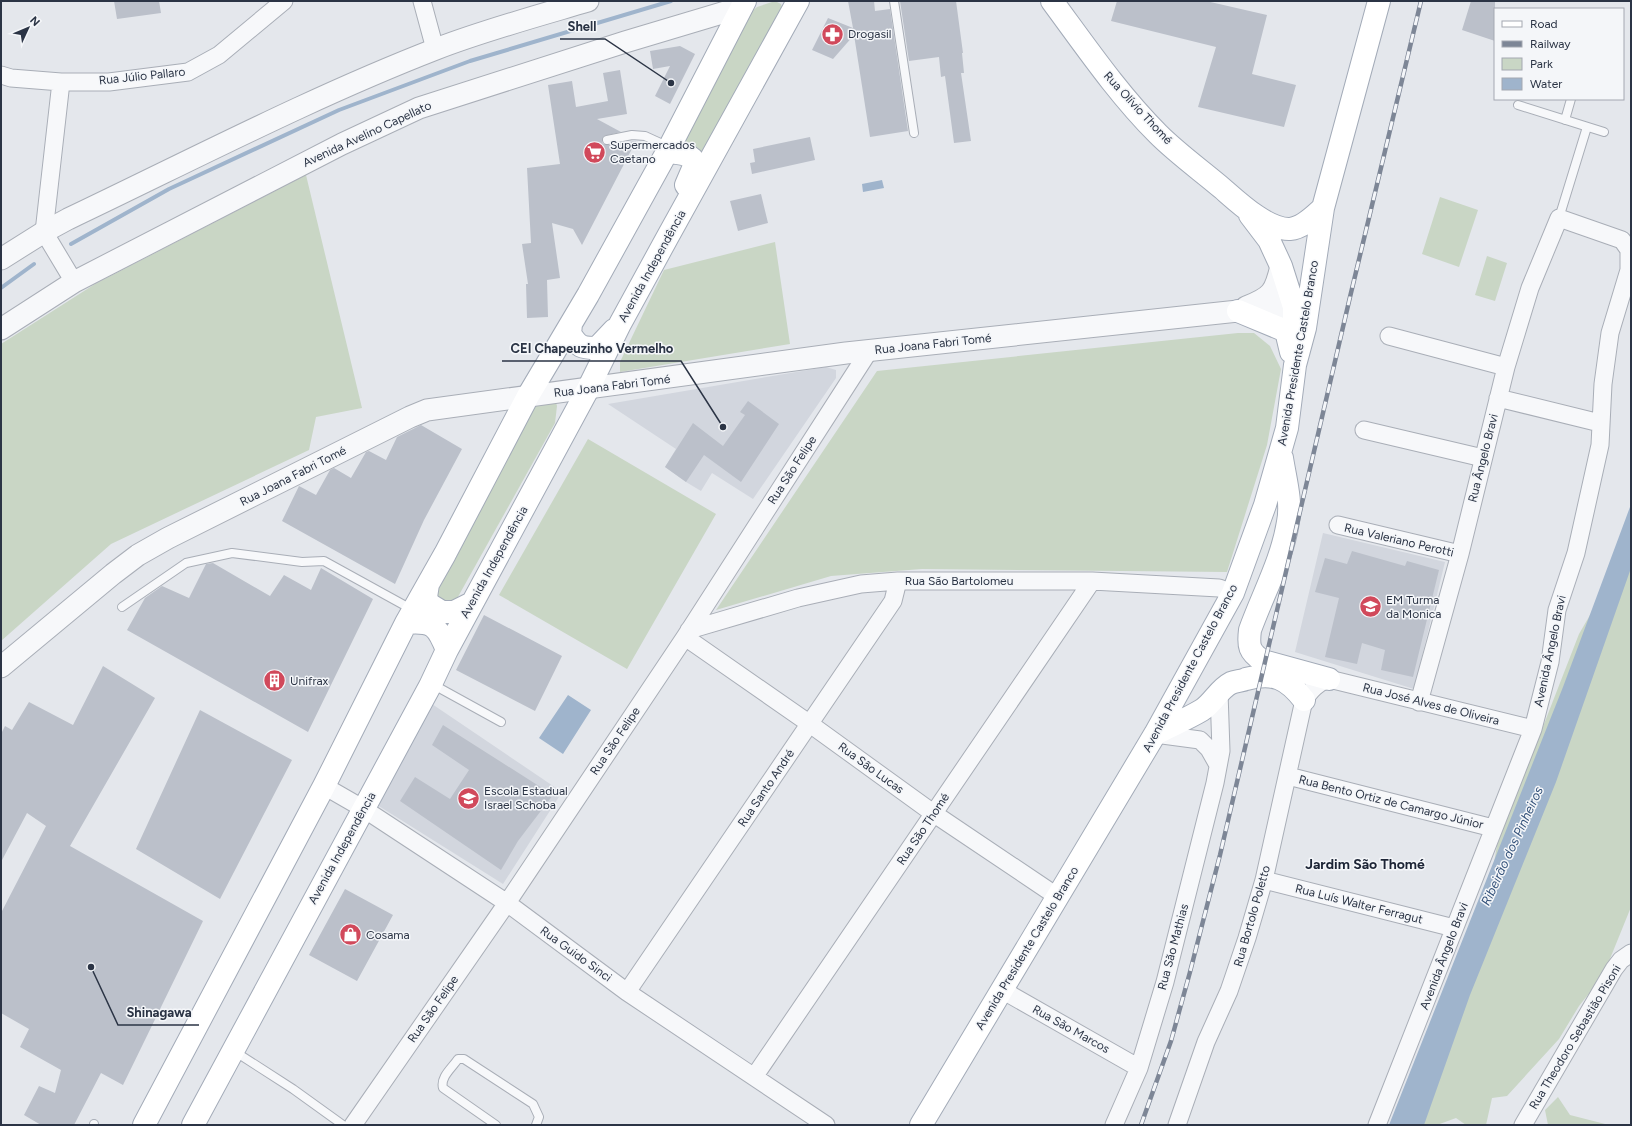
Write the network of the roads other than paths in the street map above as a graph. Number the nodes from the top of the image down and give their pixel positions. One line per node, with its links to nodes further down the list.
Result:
1 (284, 1): 11 (street, Rua Júlio Pallaro)
2 (422, 1): 9 (street)
3 (588, 1): 9 (street)
4 (798, 1): 23 (main road, Avenida Independência)
5 (894, 1): 17 (lane)
6 (1052, 1): 20 (main road, Rua Olívio Thomé)
7 (1379, 1): 21 (main road, Avenida Presidente Castelo Branco)
8 (749, 3): 19 (main road); 27 (street, Avenida Avelino Capellato)
9 (436, 50): 24 (street)
10 (1, 75): 11 (street, Rua Júlio Pallaro)
11 (61, 82): 24 (street)
12 (1571, 100): 14 (lane)
13 (1518, 106): 14 (lane)
14 (1565, 120): 15 (lane)
15 (1587, 127): 16 (lane); 22 (lane)
16 (1604, 132)
17 (914, 133)
18 (607, 140): 19 (lane)
19 (668, 150): 23 (main road); 30 (main road)
20 (1239, 202): 21 (main road); 26 (main road)
21 (1324, 208): 32 (main road, Avenida Presidente Castelo Branco)
22 (1559, 218): 37 (street, Rua Ângelo Bravi); 41 (street, Avenida Ângelo Bravi)
23 (676, 221): 31 (main road, Avenida Independência)
24 (44, 232): 25 (street); 27 (street)
25 (1, 259)
26 (1281, 266): 28 (main road); 29 (street)
27 (74, 282): 33 (street, Avenida Avelino Capellato)
28 (1294, 307): 29 (street, Rua Joana Fabri Tomé); 32 (main road); 36 (main road)
29 (1238, 311): 35 (street, Rua Joana Fabri Tomé); 36 (main road)
30 (571, 324): 31 (main road); 39 (main road)
31 (620, 324): 38 (main road, Avenida Independência)
32 (1305, 328): 36 (main road, Avenida Presidente Castelo Branco)
33 (1, 329)
34 (1389, 336): 37 (street)
35 (868, 351): 38 (street, Rua Joana Fabri Tomé); 54 (street, Rua São Felipe)
36 (1295, 365): 43 (main road, Avenida Presidente Castelo Branco)
37 (1506, 367): 40 (street, Rua Ângelo Bravi)
38 (588, 389): 39 (street, Rua Joana Fabri Tomé); 51 (main road, Avenida Independência)
39 (528, 396): 49 (main road); 56 (street, Rua Joana Fabri Tomé)
40 (1498, 398): 41 (street); 44 (street, Rua Ângelo Bravi)
41 (1600, 423): 64 (street, Avenida Ângelo Bravi)
42 (1364, 430): 44 (street)
43 (1281, 450): 50 (main road, Avenida Presidente Castelo Branco); 57 (main road)
44 (1483, 458): 46 (street, Rua Ângelo Bravi)
45 (1338, 526): 46 (street, Rua Valeriano Perotti)
46 (1460, 554): 61 (street, Rua Ângelo Bravi)
47 (898, 581): 48 (street, Rua São Bartolomeu); 54 (street, Rua São Bartolomeu); 63 (street, Rua Santo André)
48 (1092, 581): 50 (street, Rua São Bartolomeu); 70 (street, Rua São Thomé)
49 (428, 584): 51 (main road); 53 (main road)
50 (1233, 593): 65 (main road, Avenida Presidente Castelo Branco)
51 (472, 603): 55 (main road, Avenida Independência)
52 (122, 607): 53 (lane)
53 (410, 617): 55 (main road); 68 (main road)
54 (687, 634): 63 (street, Rua São Lucas); 74 (street, Rua São Felipe)
55 (447, 650): 58 (main road, Avenida Independência)
56 (1, 667)
57 (1329, 679): 60 (street); 61 (street, Rua José Alves de Oliveira)
58 (431, 684): 62 (lane); 69 (main road, Avenida Independência)
59 (1219, 692): 60 (main road); 65 (main road); 66 (street, Rua São Mathias)
60 (1304, 700): 67 (street, Rua Bortolo Poletto)
61 (1419, 702): 64 (street, Rua José Alves de Oliveira)
62 (501, 722)
63 (810, 724): 70 (street, Rua São Lucas); 78 (street, Rua Santo André)
64 (1533, 729): 71 (street, Avenida Ângelo Bravi)
65 (1155, 734): 66 (street); 73 (main road, Avenida Presidente Castelo Branco)
66 (1218, 765): 80 (street, Rua São Mathias)
67 (1288, 776): 71 (street, Rua Bento Ortiz de Camargo Júnior); 72 (street, Rua Bortolo Poletto)
68 (324, 786): 69 (street, Rua Guido Sinci); 82 (main road)
69 (364, 809): 74 (street, Rua Guido Sinci); 79 (main road, Avenida Independência)
70 (933, 813): 73 (street, Rua São Lucas); 81 (street, Rua São Thomé)
71 (1493, 828): 75 (street, Avenida Ângelo Bravi)
72 (1264, 880): 75 (street, Rua Luís Walter Ferragut); 91 (street, Rua Bortolo Poletto)
73 (1058, 897): 77 (main road, Avenida Presidente Castelo Branco)
74 (507, 904): 78 (street, Rua Guido Sinci); 85 (street, Rua São Felipe)
75 (1454, 928): 92 (street, Avenida Ângelo Bravi)
76 (1631, 953): 93 (street, Rua Theodoro Sebastião Pisoni)
77 (1002, 990): 80 (street, Rua São Marcos); 89 (main road, Avenida Presidente Castelo Branco)
78 (627, 992): 81 (street, Rua Guido Sinci)
79 (234, 1052): 83 (main road, Avenida Independência); 84 (lane)
80 (1139, 1068): 90 (street, Rua São Mathias)
81 (754, 1077): 88 (street, Rua Guido Sinci)
82 (144, 1125)
83 (193, 1125)
84 (342, 1125)
85 (353, 1125)
86 (496, 1125): 87 (lane)
87 (536, 1125)
88 (826, 1125)
89 (921, 1125)
90 (1114, 1125)
91 (1177, 1125)
92 (1378, 1125)
93 (1523, 1125)

